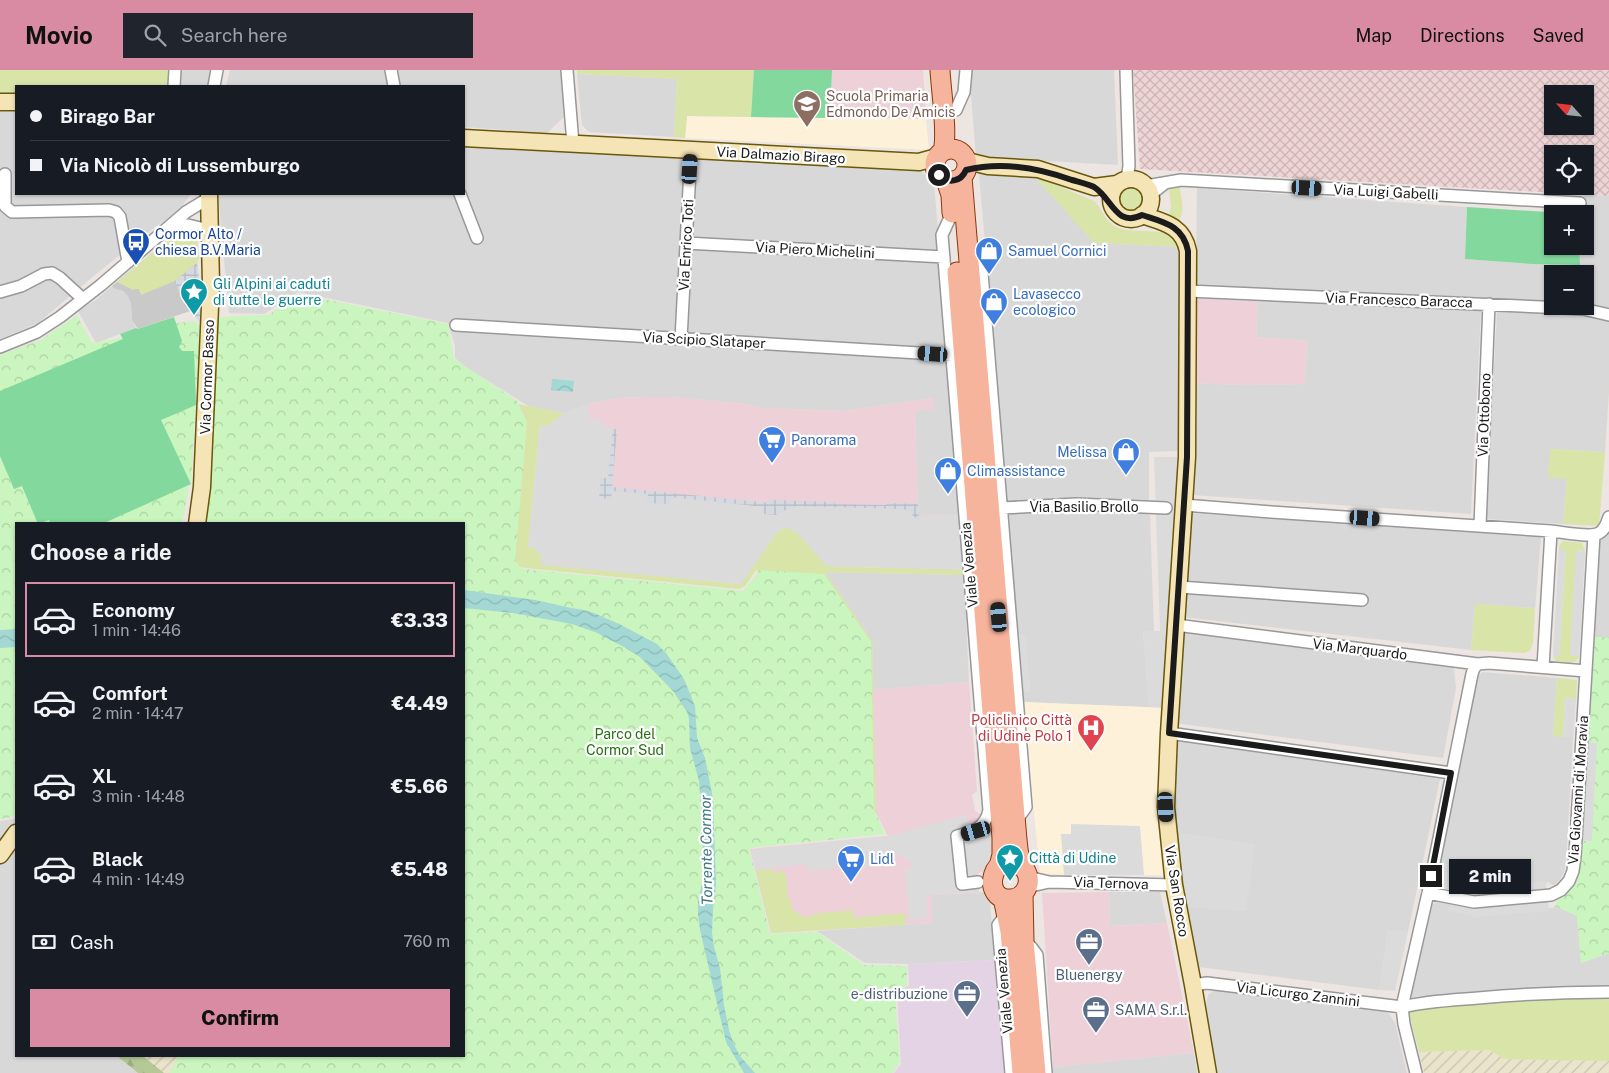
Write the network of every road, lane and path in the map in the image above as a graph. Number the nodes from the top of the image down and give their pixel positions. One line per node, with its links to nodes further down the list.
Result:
1 (175, 70): 10 (street)
2 (217, 70): 11 (street)
3 (390, 70): 12 (street)
4 (567, 70): 17 (street)
5 (930, 70): 15 (street, Viale Venezia)
6 (940, 70): 15 (main road, Viale Venezia)
7 (952, 70): 15 (main road, Viale Venezia)
8 (966, 70): 15 (street, Viale Venezia)
9 (1126, 70): 22 (street)
10 (174, 85)
11 (214, 85)
12 (394, 85)
13 (0, 102): 14 (street)
14 (15, 102)
15 (949, 106): 19 (main road, Viale Venezia)
16 (465, 138): 17 (street, Via Dalmazio Birago)
17 (573, 144): 18 (street, Via Dalmazio Birago)
18 (691, 151): 19 (street, Via Dalmazio Birago); 32 (street, Via Enrico Toti)
19 (948, 164): 21 (street); 27 (main road, Viale Venezia); 30 (main road, Viale Venezia)
20 (5, 174): 34 (street)
21 (1094, 187): 22 (street); 26 (street)
22 (1136, 189): 25 (street, Via Luigi Gabelli); 26 (street); 26 (street); 35 (street, Via San Rocco)
23 (460, 195): 31 (street)
24 (209, 196): 28 (street); 29 (street, Via Cormor Basso)
25 (1580, 203)
26 (1112, 205)
27 (952, 213): 33 (street, Viale Venezia); 65 (main road, Viale Venezia)
28 (170, 227): 29 (street); 34 (street)
29 (209, 230): 48 (street, Via Cormor Basso)
30 (966, 233): 45 (street, Viale Venezia); 60 (main road, Viale Venezia)
31 (477, 238)
32 (686, 243): 33 (street, Via Piero Michelini); 41 (street, Via Enrico Toti)
33 (944, 257): 43 (street, Viale Venezia)
34 (128, 262): 37 (street)
35 (1188, 291): 38 (street, Via Francesco Baracca); 44 (street, Via San Rocco)
36 (0, 292): 37 (street)
37 (83, 299): 42 (street)
38 (1489, 304): 39 (street, Via Francesco Baracca); 49 (street, Via Ottobono)
39 (1609, 315)
40 (456, 325): 41 (street, Via Scipio Slataper)
41 (680, 339): 43 (street, Via Scipio Slataper)
42 (0, 347)
43 (952, 355): 65 (street, Viale Venezia)
44 (1184, 505): 49 (street); 52 (street, Via San Rocco)
45 (1002, 508): 46 (street, Via Basilio Brollo); 60 (street, Viale Venezia)
46 (1166, 508)
47 (1609, 517): 51 (street)
48 (197, 522)
49 (1480, 526): 50 (street)
50 (1551, 530): 51 (street); 56 (street)
51 (1594, 535): 57 (street, Via Giovanni di Moravia)
52 (1179, 586): 53 (street); 54 (street, Via San Rocco)
53 (1362, 600)
54 (1176, 625): 55 (street, Via Marquardo); 58 (street, Via San Rocco)
55 (1478, 664): 56 (street, Via Marquardo); 59 (street)
56 (1543, 667): 57 (street, Via Marquardo)
57 (1586, 671): 66 (street, Via Giovanni di Moravia)
58 (1169, 733): 59 (street); 64 (street, Via San Rocco)
59 (1451, 773): 66 (street)
60 (1016, 821): 63 (main road, Viale Venezia)
61 (15, 834): 62 (street)
62 (0, 855)
63 (1025, 881): 64 (street, Via Ternova); 65 (main road, Viale Venezia); 65 (main road, Viale Venezia); 67 (main road, Viale Venezia)
64 (1174, 885): 68 (street, Via San Rocco)
65 (996, 887): 71 (street, Viale Venezia); 72 (main road, Viale Venezia)
66 (1428, 893): 70 (street)
67 (1024, 941): 73 (main road, Viale Venezia); 74 (street, Viale Venezia)
68 (1193, 985): 70 (street, Via Licurgo Zannini); 75 (street, Via San Rocco)
69 (1609, 992): 70 (street, Via Licurgo Zannini)
70 (1402, 1007): 76 (street)
71 (1011, 1073)
72 (1022, 1073)
73 (1036, 1073)
74 (1046, 1073)
75 (1208, 1073)
76 (1416, 1073)

